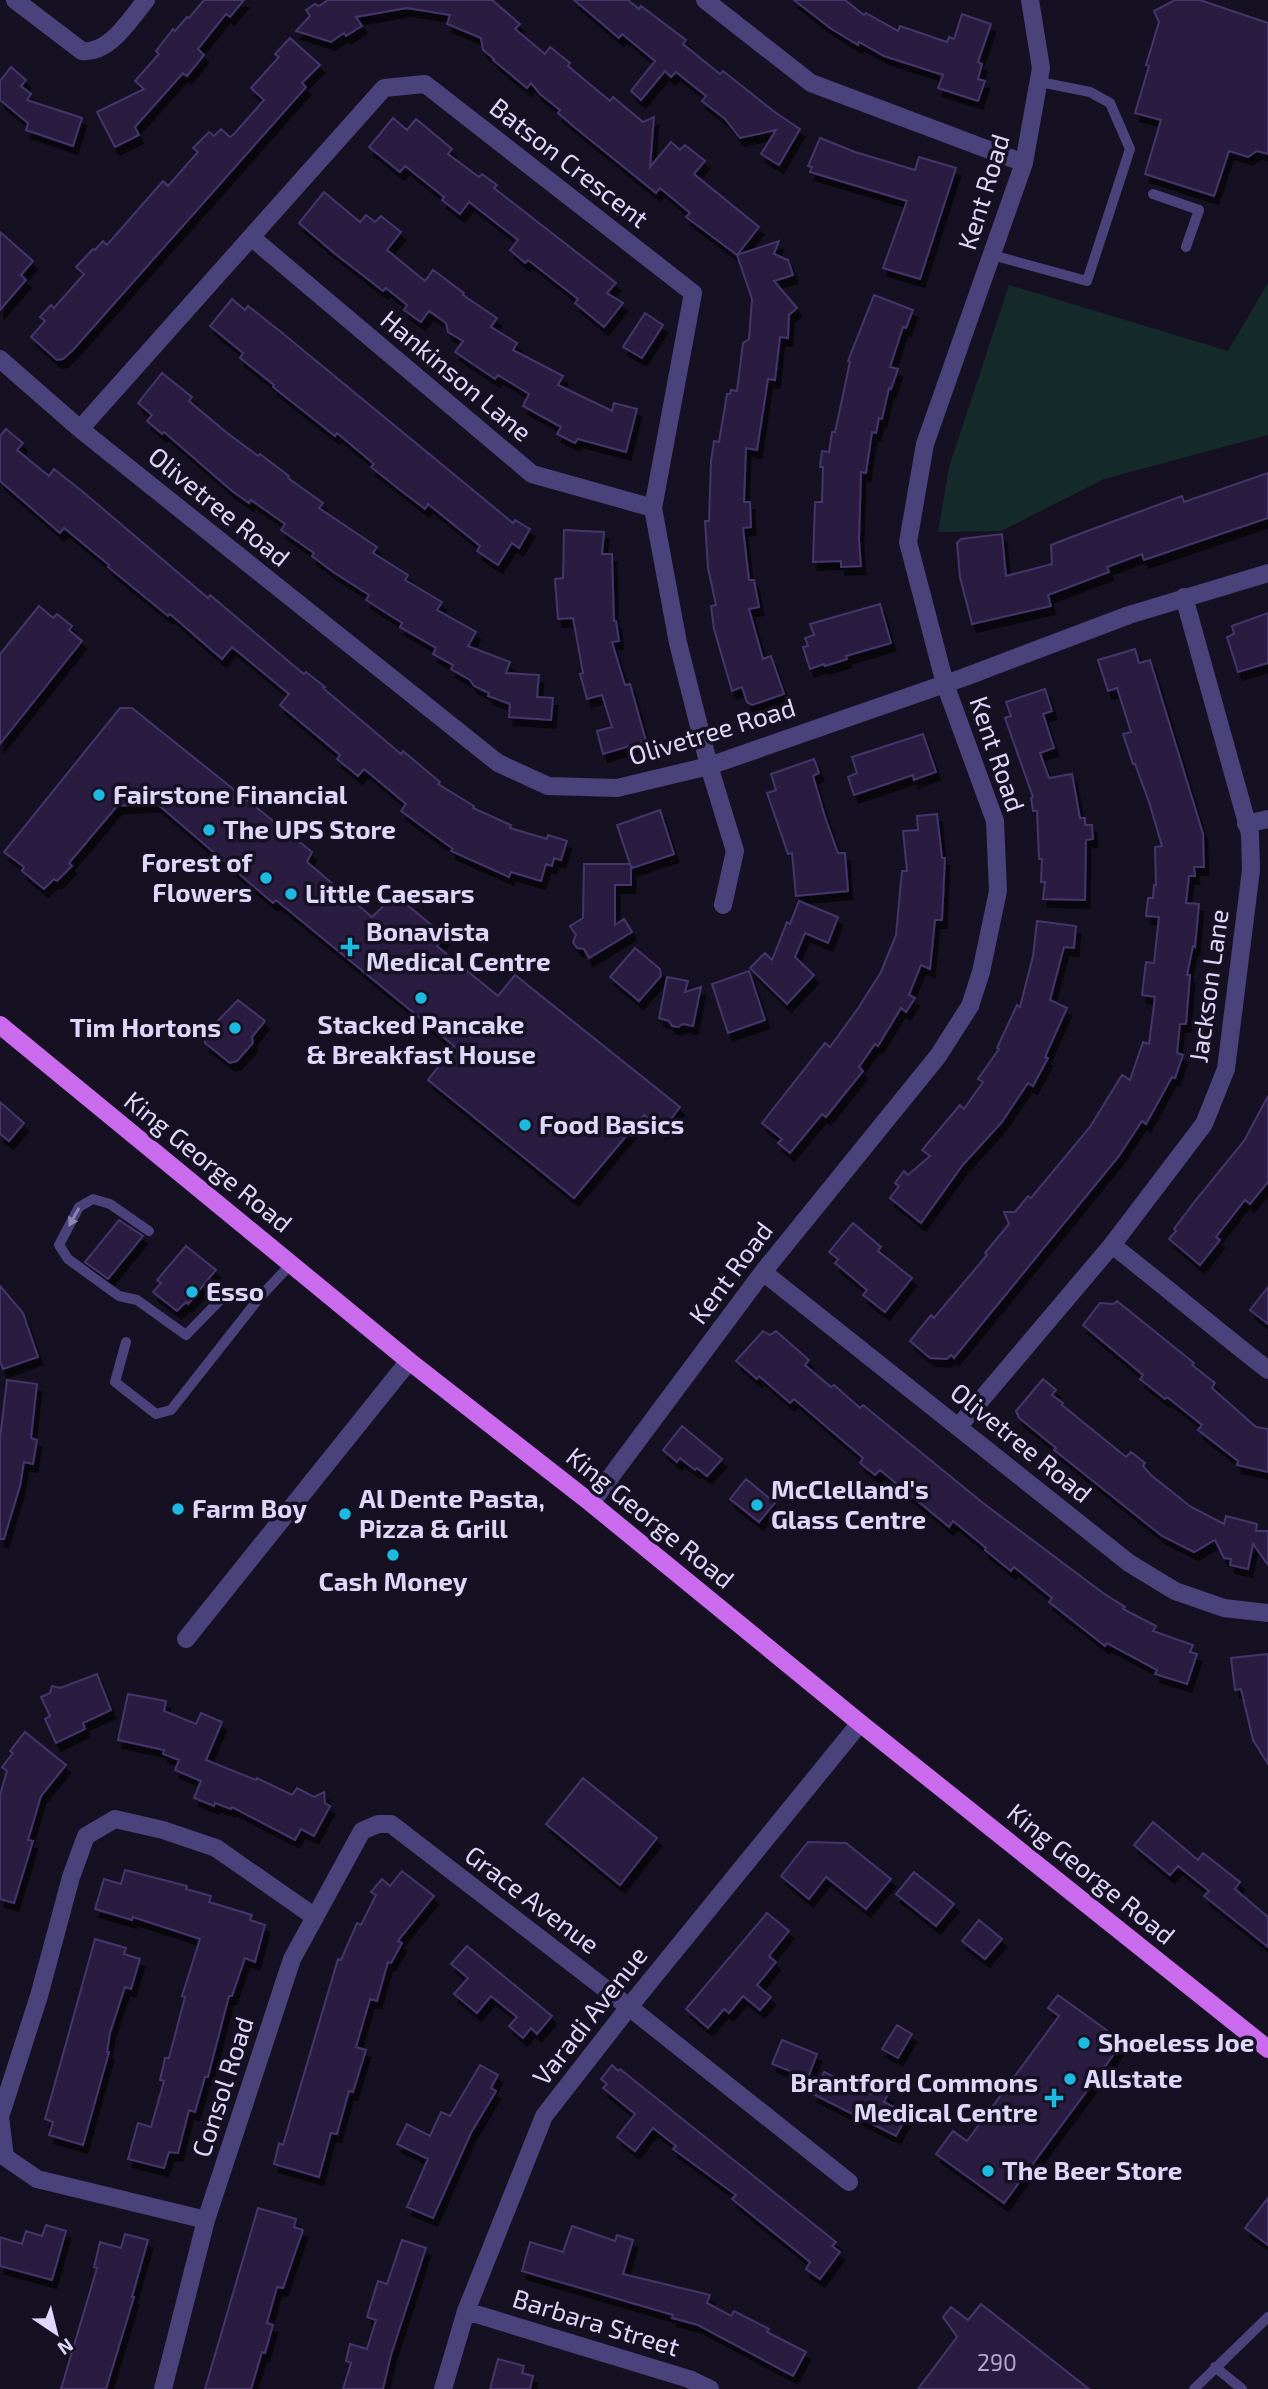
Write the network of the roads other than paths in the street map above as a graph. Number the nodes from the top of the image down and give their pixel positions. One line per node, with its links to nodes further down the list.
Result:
1 (15, 0): 2 (street)
2 (146, 0)
3 (705, 0): 6 (street)
4 (1030, 0): 5 (street, Kent Road)
5 (1040, 82): 6 (street, Kent Road); 10 (lane)
6 (1024, 163): 10 (street, Kent Road)
7 (1153, 194): 9 (lane)
8 (251, 237): 12 (street, Batson Crescent); 13 (street, Hankinson Lane); 13 (street, Batson Crescent)
9 (1186, 247)
10 (992, 255): 16 (street, Kent Road)
11 (0, 359): 12 (street, Olivetree Road)
12 (80, 429): 17 (street, Olivetree Road)
13 (653, 508): 17 (street, Batson Crescent)
14 (1268, 573): 15 (street, Olivetree Road)
15 (1184, 597): 16 (street, Olivetree Road); 19 (street, Jackson Lane)
16 (945, 684): 17 (street, Olivetree Road); 25 (street, Kent Road)
17 (709, 766): 20 (street, Batson Crescent)
18 (1268, 819): 19 (street)
19 (1246, 824): 23 (street, Jackson Lane)
20 (723, 905)
21 (0, 1026): 24 (main road, King George Road)
22 (149, 1231): 26 (lane, one-way to 26)
23 (1112, 1245): 29 (street); 30 (street, Jackson Lane)
24 (291, 1264): 26 (lane); 28 (main road, King George Road)
25 (763, 1272): 30 (street, Olivetree Road); 31 (street, Kent Road)
26 (260, 1297): 27 (lane)
27 (126, 1342)
28 (409, 1361): 31 (main road, King George Road); 33 (street)
29 (1268, 1370)
30 (958, 1427): 32 (street, Olivetree Road)
31 (591, 1503): 34 (main road, King George Road)
32 (1268, 1613)
33 (186, 1639)
34 (860, 1723): 37 (street, Varadi Avenue); 38 (main road, King George Road)
35 (379, 1824): 36 (street, Consol Road); 37 (street, Grace Avenue)
36 (315, 1917): 40 (street, Consol Road); 40 (street)
37 (629, 2007): 39 (street, Grace Avenue); 41 (street, Varadi Avenue)
38 (1268, 2049)
39 (849, 2182)
40 (206, 2220): 44 (street, Consol Road)
41 (466, 2311): 45 (street, Varadi Avenue); 46 (street, Barbara Street)
42 (1268, 2317): 43 (lane)
43 (1215, 2367): 47 (lane); 48 (lane)
44 (163, 2389)
45 (443, 2389)
46 (710, 2389)
47 (1194, 2389)
48 (1242, 2389)

